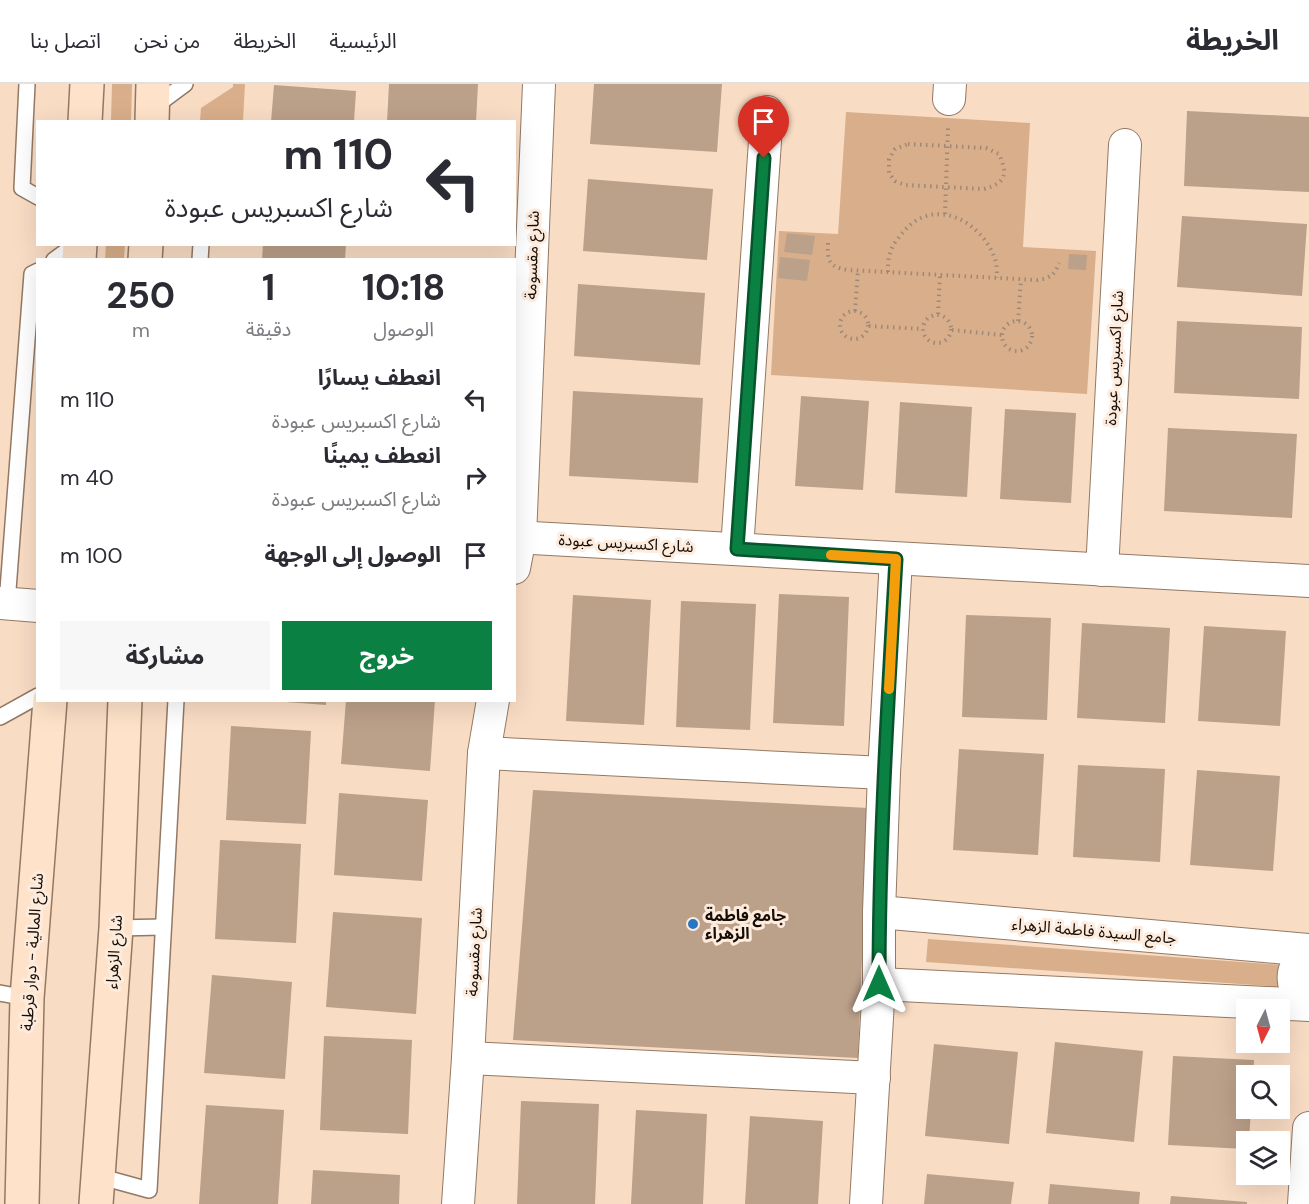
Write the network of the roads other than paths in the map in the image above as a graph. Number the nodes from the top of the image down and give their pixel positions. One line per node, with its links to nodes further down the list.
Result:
1 (27, 84): 9 (lane)
2 (87, 84): 7 (main road)
3 (185, 84): 5 (lane)
4 (539, 84): 13 (street, شارع مقسومة)
5 (152, 105)
6 (767, 111): 14 (street)
7 (85, 120)
8 (1125, 145): 16 (street, شارع اكسبريس عبودة)
9 (36, 196)
10 (75, 246): 11 (lane)
11 (57, 258)
12 (36, 272): 18 (lane)
13 (517, 537): 14 (street, شارع اكسبريس عبودة)
14 (737, 549): 15 (street, شارع اكسبريس عبودة)
15 (896, 559): 16 (street, شارع اكسبريس عبودة); 26 (street)
16 (1102, 570): 17 (street, شارع اكسبريس عبودة)
17 (1309, 581)
18 (15, 604)
19 (36, 697): 24 (lane)
20 (50, 702): 33 (main road, شارع المالية - دوار قرطبة)
21 (125, 702): 29 (main road, شارع الزهراء)
22 (176, 702): 28 (lane)
23 (493, 702): 25 (street, شارع مقسومة)
24 (0, 717)
25 (484, 753): 26 (street); 35 (street, شارع مقسومة)
26 (884, 773): 27 (street)
27 (879, 912): 30 (street, جامع السيدة فاطمة الزهراء); 32 (street)
28 (163, 927): 29 (lane); 38 (lane)
29 (116, 928): 38 (main road, شارع الزهراء)
30 (1309, 950)
31 (1309, 955): 34 (street)
32 (879, 984): 34 (street); 36 (street)
33 (14, 995): 39 (main road, شارع المالية - دوار قرطبة)
34 (1309, 1004)
35 (468, 1058): 36 (street); 40 (street, شارع مقسومة)
36 (874, 1078): 41 (street)
37 (1309, 1128): 42 (street)
38 (97, 1190)
39 (22, 1204)
40 (458, 1204)
41 (866, 1204)
42 (1304, 1204)

